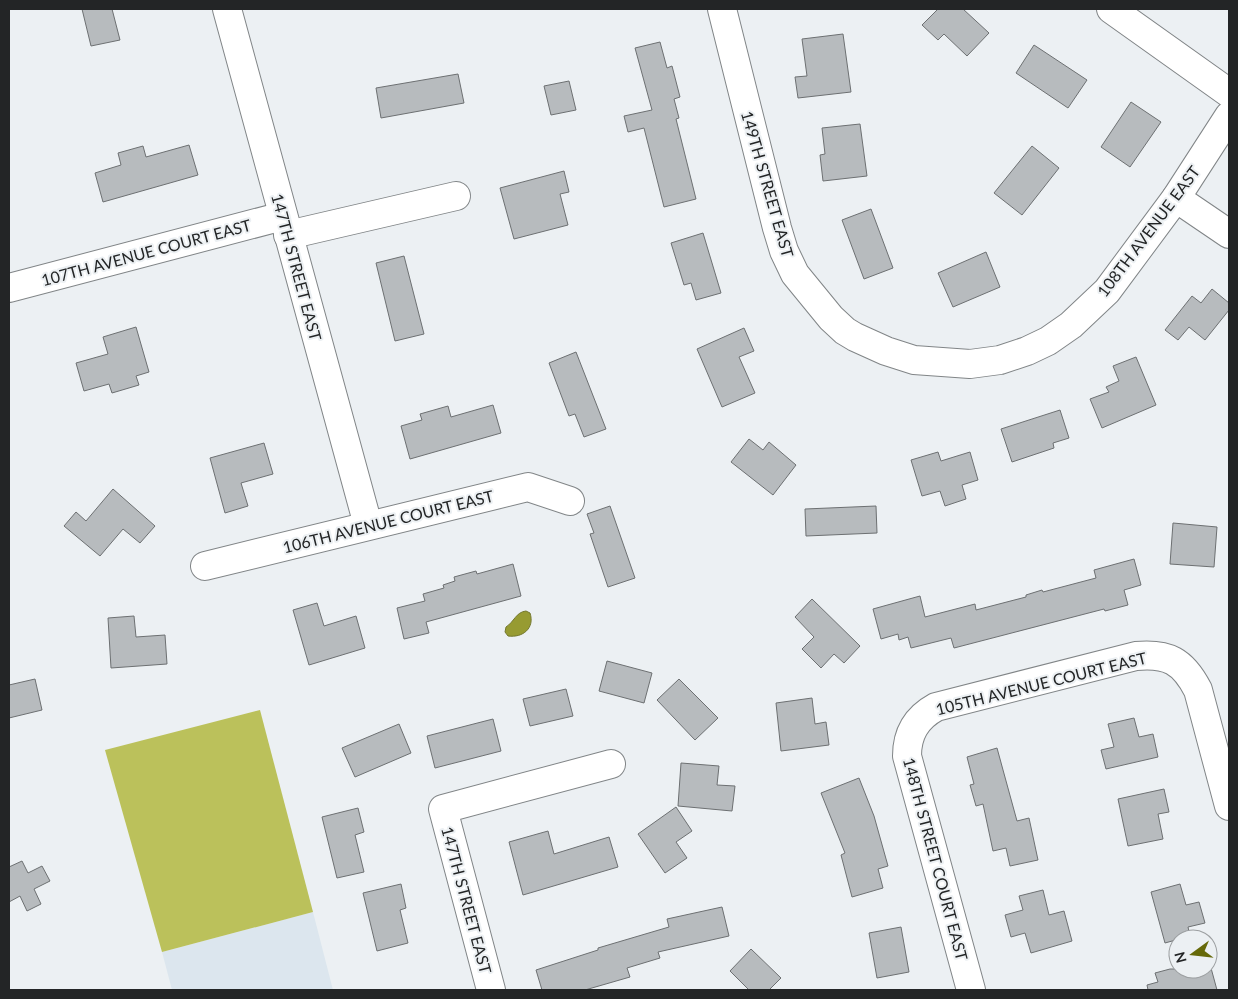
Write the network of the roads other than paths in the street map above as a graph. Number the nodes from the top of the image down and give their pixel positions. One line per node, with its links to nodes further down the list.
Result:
1 (227, 9): 8 (street, 147TH STREET EAST)
2 (722, 9): 11 (street, 149TH STREET EAST)
3 (1111, 9): 4 (street)
4 (1229, 93)
5 (1229, 116): 7 (street, 108TH AVENUE EAST)
6 (456, 196): 8 (street, 107TH AVENUE COURT EAST)
7 (1176, 198): 9 (street); 11 (street, 108TH AVENUE EAST)
8 (286, 226): 10 (street, 107TH AVENUE COURT EAST); 13 (street, 147TH STREET EAST)
9 (1229, 234)
10 (9, 288)
11 (855, 337)
12 (570, 501): 13 (street, 106TH AVENUE COURT EAST)
13 (368, 525): 14 (street, 106TH AVENUE COURT EAST)
14 (205, 566)
15 (913, 727): 17 (street, 105TH AVENUE COURT EAST); 19 (street, 148TH STREET COURT EAST)
16 (611, 764): 18 (street, 147TH STREET EAST)
17 (1229, 806)
18 (491, 990)
19 (971, 990)

